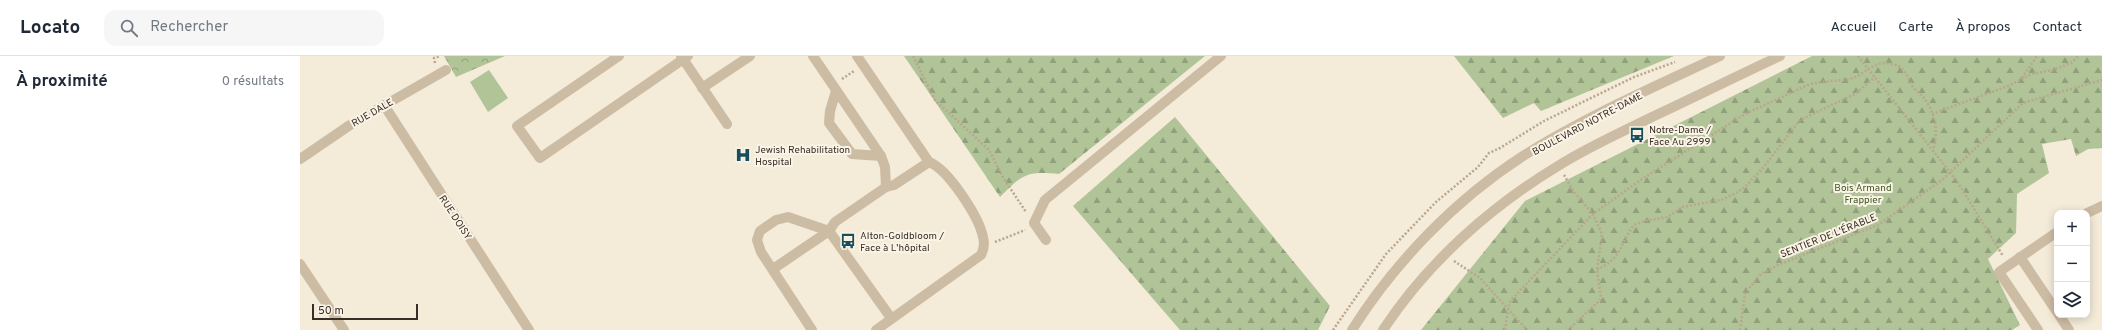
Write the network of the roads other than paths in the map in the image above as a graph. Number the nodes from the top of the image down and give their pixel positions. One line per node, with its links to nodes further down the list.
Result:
1 (619, 56): 8 (street)
2 (750, 56): 10 (street)
3 (813, 56): 11 (street)
4 (857, 56): 16 (street)
5 (1221, 56): 22 (street)
6 (1720, 56): 33 (street, BOULEVARD NOTRE-DAME)
7 (1780, 56): 34 (street)
8 (684, 57): 10 (street)
9 (446, 70): 12 (street, RUE DALE)
10 (702, 88): 13 (street)
11 (834, 88): 14 (street); 14 (street)
12 (384, 105): 15 (street, RUE DALE); 30 (street, RUE DOISY)
13 (726, 124)
14 (881, 156): 17 (street)
15 (300, 159)
16 (929, 162): 17 (street); 27 (street)
17 (886, 187): 20 (street)
18 (2102, 206): 19 (street)
19 (2090, 212)
20 (829, 231): 25 (street); 25 (street); 27 (street)
21 (2054, 234): 23 (street)
22 (1046, 240)
23 (2020, 257): 26 (street); 35 (street)
24 (300, 264): 29 (street)
25 (773, 269): 31 (street)
26 (2054, 308)
27 (891, 318): 32 (street)
28 (2061, 318): 36 (street)
29 (344, 330)
30 (529, 330)
31 (812, 330)
32 (876, 330)
33 (1352, 330)
34 (1383, 330)
35 (2038, 330)
36 (2069, 330)

